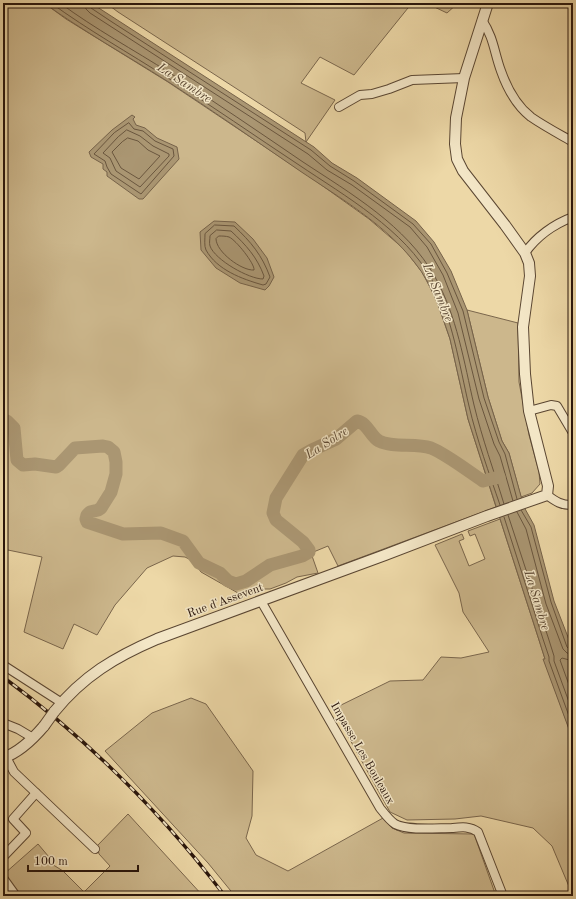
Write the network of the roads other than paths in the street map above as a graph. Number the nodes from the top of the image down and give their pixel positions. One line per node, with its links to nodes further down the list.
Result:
1 (488, 3): 2 (street)
2 (482, 20): 3 (street); 5 (street)
3 (464, 78): 4 (street); 7 (street)
4 (339, 107)
5 (573, 142)
6 (573, 217): 7 (street)
7 (524, 253): 8 (street)
8 (529, 411): 9 (street); 10 (street)
9 (573, 433)
10 (547, 495): 11 (street); 12 (street, Rue d'Assevent)
11 (573, 505)
12 (261, 601): 14 (street, Rue d'Assevent); 23 (street, Impasse Les Bouleaux)
13 (3, 665): 14 (street)
14 (62, 703): 16 (street, Rue d'Assevent, bridge)
15 (3, 723): 16 (street)
16 (33, 738): 17 (street, Rue d'Assevent)
17 (4, 758): 18 (street)
18 (36, 793): 19 (street); 20 (street)
19 (95, 849)
20 (3, 857)
21 (3, 878): 22 (street)
22 (16, 896)
23 (503, 896)

